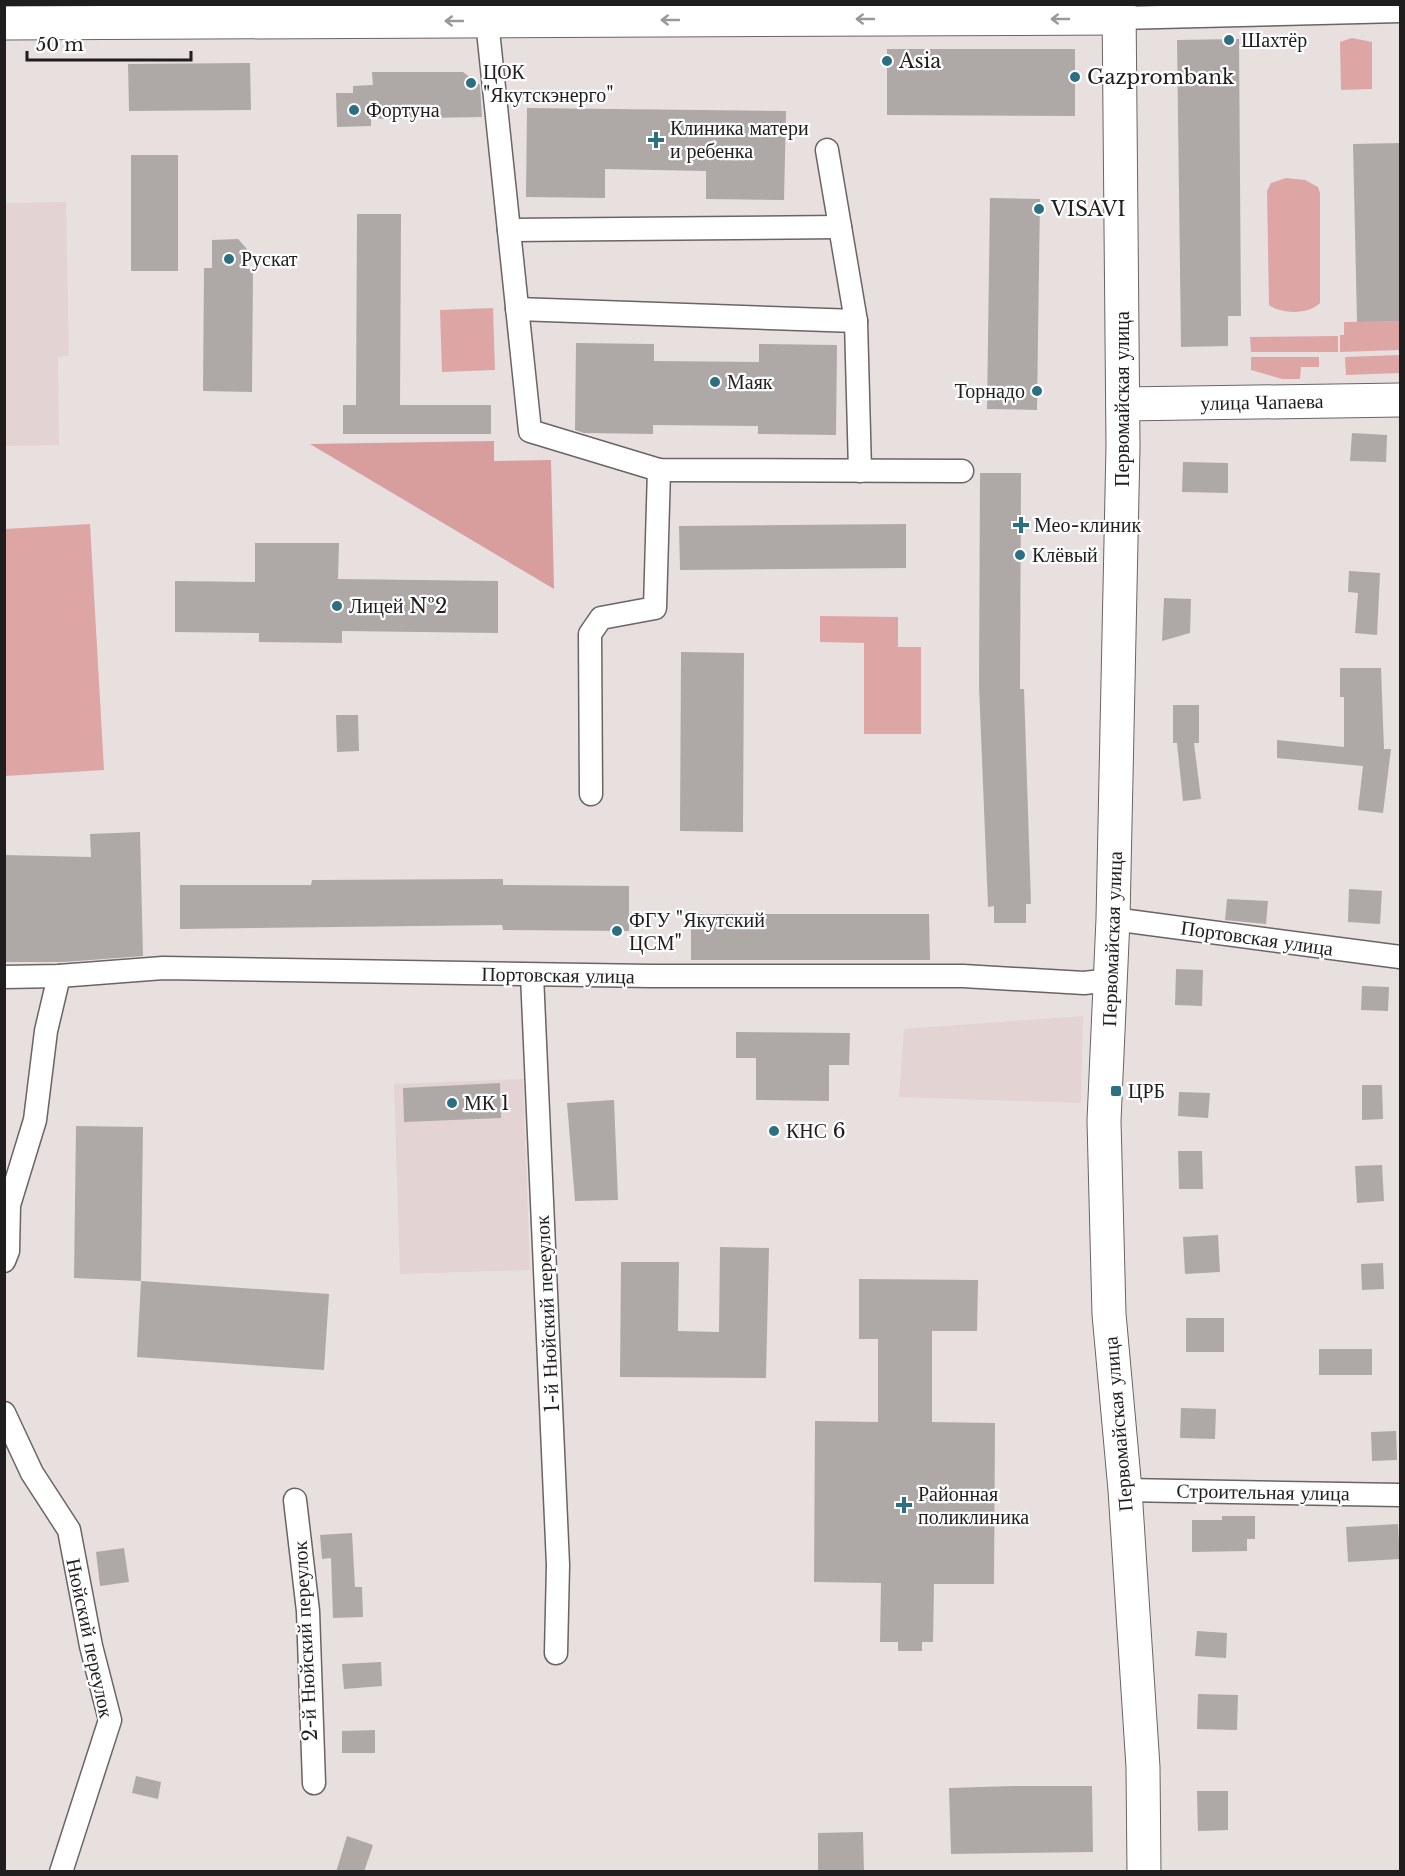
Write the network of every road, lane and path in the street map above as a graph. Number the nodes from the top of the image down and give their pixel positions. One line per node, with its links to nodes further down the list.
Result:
1 (1119, 11): 2 (street); 5 (main road, one-way to 5); 12 (main road, Первомайская улица)
2 (1401, 11)
3 (297, 13): 4 (main road); 5 (main road, one-way to 3)
4 (9, 17)
5 (487, 21): 8 (street)
6 (827, 150): 7 (street)
7 (840, 227): 8 (street); 10 (street)
8 (509, 230): 9 (street)
9 (517, 309): 10 (street); 13 (street)
10 (856, 321): 14 (street)
11 (1401, 400): 12 (main road, улица Чапаева)
12 (1124, 404): 17 (main road, Первомайская улица)
13 (659, 470): 14 (street); 16 (street)
14 (860, 471): 15 (street)
15 (962, 471)
16 (591, 794)
17 (1113, 919): 18 (street, Портовская улица); 22 (main road, Первомайская улица)
18 (1401, 957)
19 (532, 975): 20 (street, Портовская улица); 22 (street, Портовская улица); 29 (street, 1-й Нюйский переулок)
20 (59, 976): 21 (street, Портовская улица); 23 (street)
21 (4, 977)
22 (1111, 980): 26 (main road, Первомайская улица)
23 (7, 1207): 24 (street)
24 (4, 1261)
25 (4, 1413): 32 (street, Нюйский переулок)
26 (1125, 1490): 27 (street, Строительная улица); 31 (main road, Первомайская улица)
27 (1401, 1495)
28 (295, 1500): 30 (street, 2-й Нюйский переулок)
29 (556, 1653)
30 (314, 1783)
31 (1140, 1871)
32 (61, 1872)

